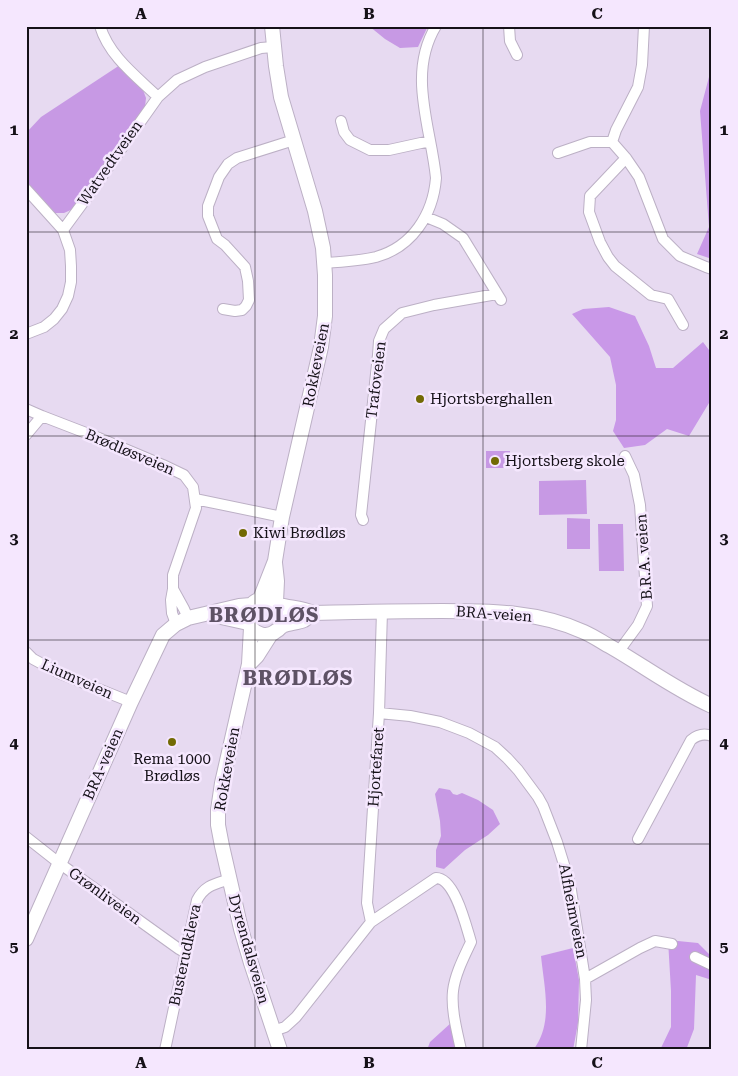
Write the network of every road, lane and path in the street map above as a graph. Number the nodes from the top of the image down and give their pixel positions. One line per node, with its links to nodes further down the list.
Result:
1 (100, 26): 8 (street)
2 (272, 26): 6 (main road, Rokkeveien)
3 (436, 26): 11 (street)
4 (508, 26): 7 (street)
5 (644, 26): 12 (street)
6 (273, 47): 8 (street, Watvedtveien); 10 (main road, Rokkeveien)
7 (517, 55)
8 (158, 97): 17 (street, Watvedtveien)
9 (341, 121): 11 (street)
10 (294, 140): 18 (main road, Rokkeveien); 20 (street)
11 (430, 141): 16 (street)
12 (612, 142): 13 (street); 14 (street)
13 (558, 153)
14 (626, 158): 19 (street); 21 (street)
15 (26, 189): 17 (street)
16 (426, 217): 18 (street); 29 (street, Trafoveien)
17 (62, 230): 22 (street)
18 (325, 263): 28 (main road, Rokkeveien)
19 (712, 269)
20 (223, 309)
21 (683, 325)
22 (26, 334)
23 (26, 410): 24 (street)
24 (42, 416): 25 (street); 27 (street, Brødløsveien)
25 (26, 435)
26 (625, 456): 40 (street, B.R.A. veien)
27 (195, 499): 28 (street); 36 (street)
28 (282, 517): 30 (main road, Rokkeveien)
29 (363, 520)
30 (275, 561): 31 (main road, Rokkeveien); 32 (main road, Rokkeveien)
31 (256, 602): 32 (main road); 35 (main road); 37 (main road)
32 (278, 603): 34 (main road, BRA-veien); 38 (main road)
33 (382, 611): 34 (main road, BRA-veien); 40 (main road, BRA-veien); 44 (street, Hjortefaret)
34 (313, 613): 38 (main road, BRA-veien)
35 (206, 614): 36 (main road); 37 (main road)
36 (182, 621): 42 (main road, BRA-veien)
37 (250, 625): 38 (main road); 41 (main road, Rokkeveien)
38 (276, 630): 41 (main road, Rokkeveien)
39 (26, 652): 42 (street, Liumveien)
40 (619, 652): 43 (main road, BRA-veien)
41 (249, 664): 48 (main road, Rokkeveien)
42 (131, 702): 49 (main road, BRA-veien)
43 (712, 706)
44 (380, 713): 51 (street, Hjortefaret); 57 (street, Alfheimveien)
45 (712, 736): 47 (street)
46 (26, 837): 49 (street, Grønliveien)
47 (638, 839)
48 (222, 846): 50 (main road, Dyrendalsveien)
49 (59, 863): 52 (main road, BRA-veien); 54 (street, Grønliveien)
50 (230, 879): 54 (street, Busterudkleva); 58 (main road, Dyrendalsveien)
51 (371, 922): 58 (street); 61 (street)
52 (26, 939)
53 (672, 944): 57 (street, Alfheimveien)
54 (186, 953): 59 (street, Busterudkleva)
55 (695, 957): 56 (street)
56 (712, 965)
57 (585, 979): 62 (street, Alfheimveien)
58 (273, 1031): 60 (main road, Dyrendalsveien)
59 (165, 1050)
60 (280, 1050)
61 (461, 1050)
62 (581, 1050)

